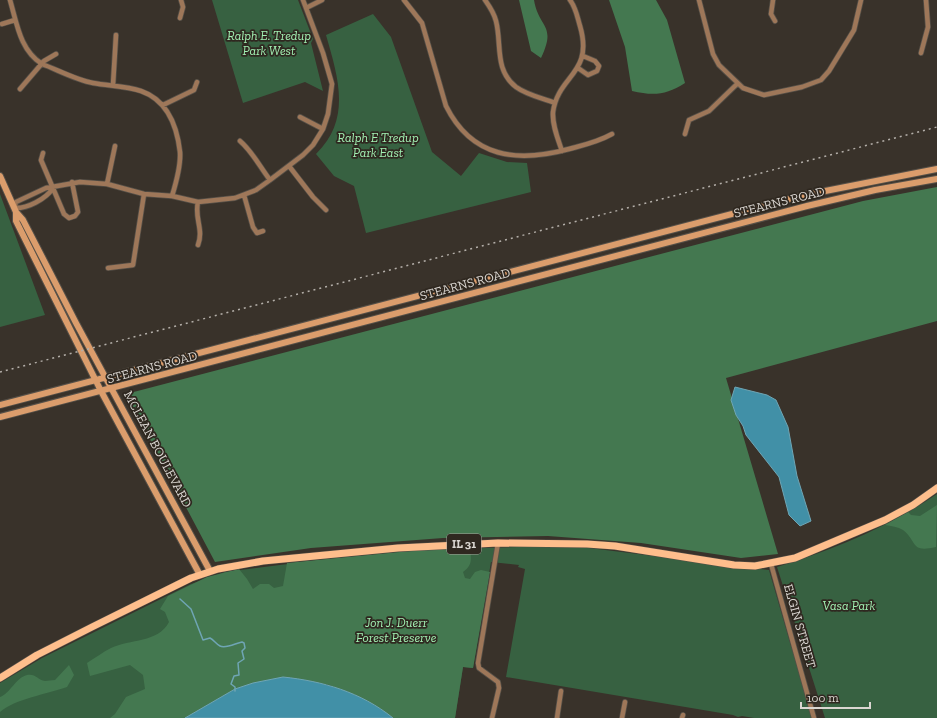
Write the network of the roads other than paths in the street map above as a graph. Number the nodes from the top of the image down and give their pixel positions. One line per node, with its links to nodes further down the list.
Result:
1 (10, 0): 14 (street)
2 (181, 0): 13 (street)
3 (303, 0): 12 (street)
4 (322, 0): 12 (street)
5 (404, 0): 35 (street)
6 (485, 0): 27 (street)
7 (570, 0): 20 (street)
8 (699, 0): 24 (street)
9 (773, 0): 15 (street)
10 (860, 0): 24 (street)
11 (926, 0): 18 (street)
12 (306, 8): 30 (street)
13 (180, 18)
14 (16, 20): 16 (street); 21 (street)
15 (775, 21)
16 (2, 24)
17 (116, 35): 25 (street)
18 (921, 53)
19 (56, 54): 21 (street)
20 (583, 56): 22 (street); 22 (street)
21 (42, 64): 25 (street); 26 (street)
22 (578, 68): 27 (street)
23 (197, 82): 28 (street)
24 (737, 84): 32 (street)
25 (113, 85): 28 (street)
26 (20, 89)
27 (555, 103): 35 (street)
28 (163, 105): 47 (street)
29 (300, 117): 30 (street)
30 (323, 129): 37 (street)
31 (612, 134): 35 (street)
32 (685, 134)
33 (240, 141): 41 (street)
34 (115, 146): 43 (street)
35 (562, 151)
36 (43, 154): 44 (street)
37 (290, 166): 41 (street); 50 (street)
38 (937, 169): 54 (main road, STEARNS ROAD)
39 (0, 176): 49 (main road, MCLEAN BOULEVARD)
40 (937, 178): 56 (main road, STEARNS ROAD)
41 (270, 180): 46 (street)
42 (72, 182): 43 (street); 44 (street); 44 (street)
43 (107, 184): 45 (street)
44 (53, 188): 49 (street); 49 (street)
45 (144, 194): 47 (street); 53 (street)
46 (244, 195): 48 (street); 51 (street)
47 (172, 196): 48 (street)
48 (198, 202): 52 (street)
49 (15, 210): 54 (main road, MCLEAN BOULEVARD); 55 (main road, MCLEAN BOULEVARD)
50 (326, 210)
51 (263, 230)
52 (198, 245)
53 (108, 268)
54 (107, 378): 55 (main road, STEARNS ROAD); 56 (main road, MCLEAN BOULEVARD)
55 (96, 381): 57 (main road, MCLEAN BOULEVARD); 58 (main road, STEARNS ROAD)
56 (112, 389): 57 (main road, STEARNS ROAD); 63 (main road, MCLEAN BOULEVARD)
57 (101, 391): 59 (main road, STEARNS ROAD); 64 (main road, MCLEAN BOULEVARD)
58 (0, 405)
59 (0, 418)
60 (937, 488): 62 (main road, IL 31)
61 (498, 543): 62 (main road, IL 31); 63 (main road, IL 31); 68 (street)
62 (771, 564): 71 (street, ELGIN STREET)
63 (210, 571): 64 (main road, IL 31)
64 (200, 575): 65 (main road, IL 31)
65 (0, 678)
66 (561, 691): 69 (street)
67 (625, 702): 70 (street)
68 (492, 718)
69 (557, 718)
70 (622, 718)
71 (814, 718)

